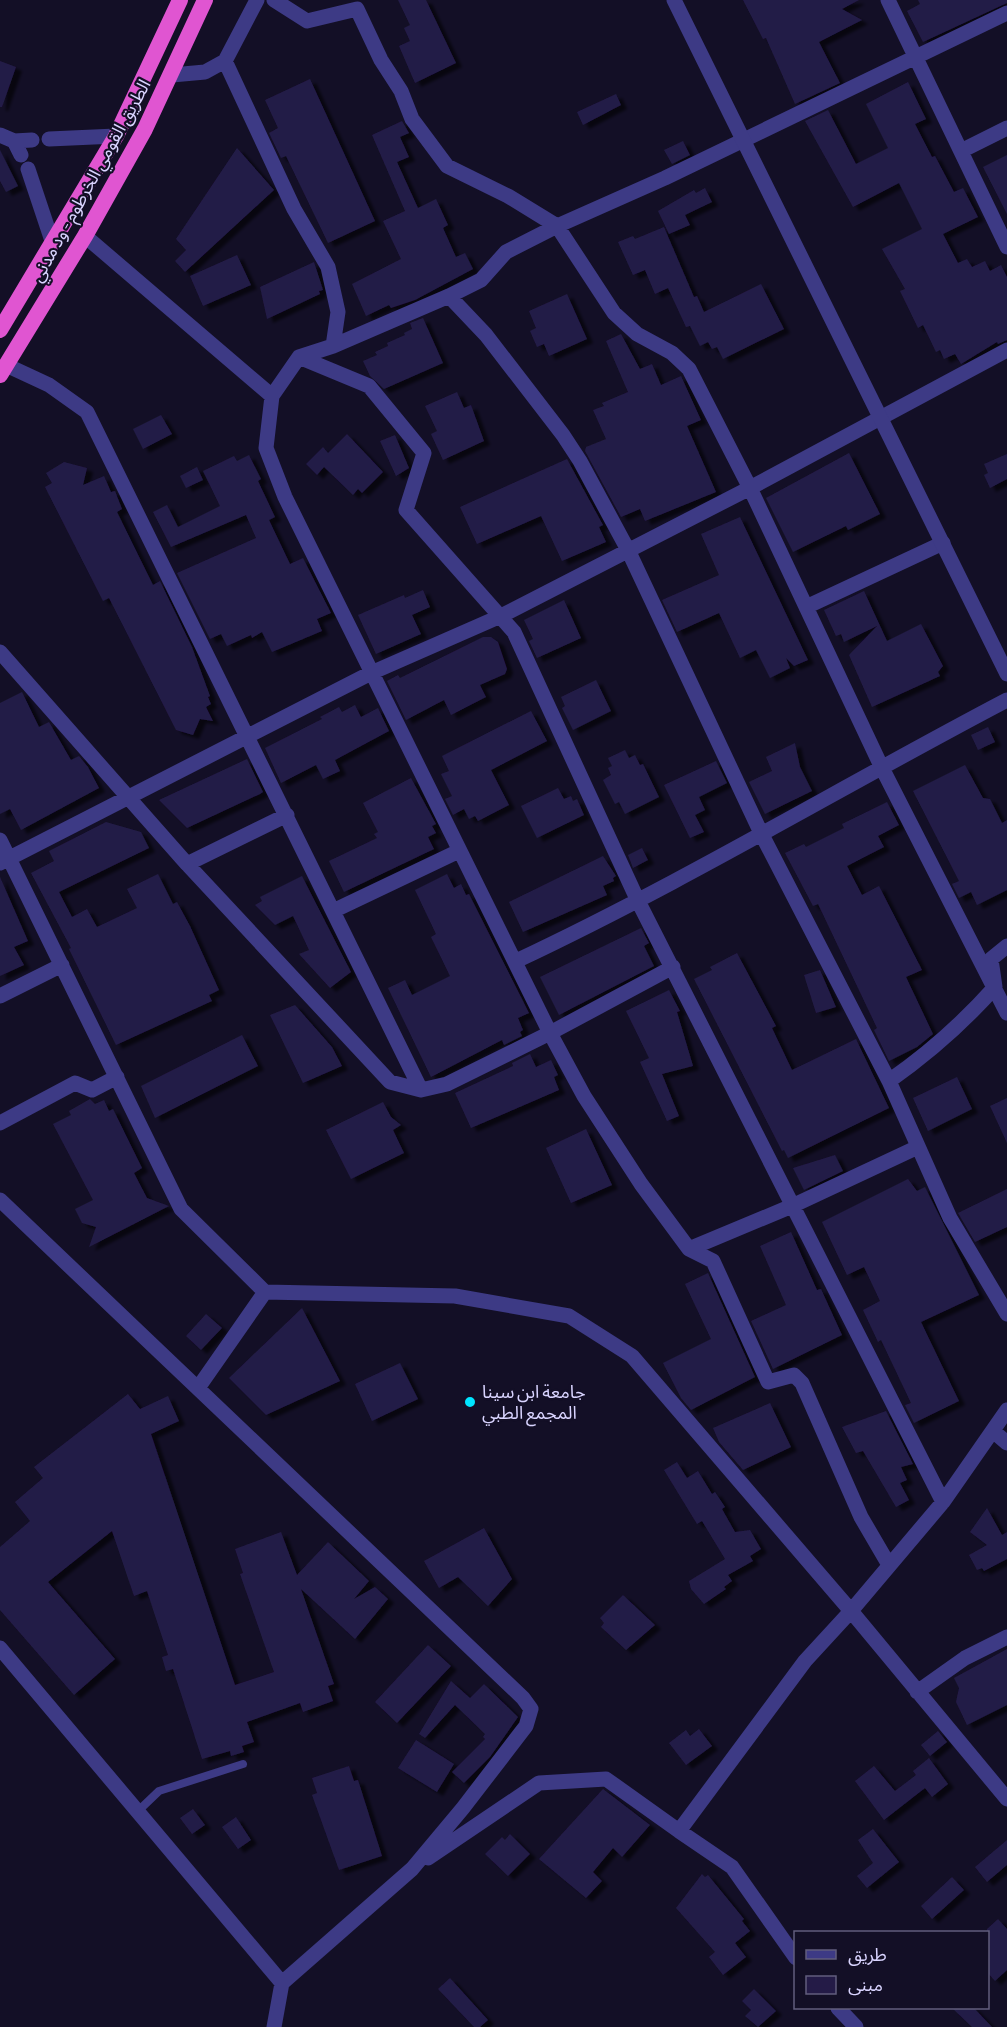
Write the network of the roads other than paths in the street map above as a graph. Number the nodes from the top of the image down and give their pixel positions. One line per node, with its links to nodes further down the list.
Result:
1 (180, 0): 12 (highway, الطريق القومي الخرطوم - ود مدني)
2 (205, 0): 10 (highway, الطريق القومي الخرطوم - ود مدني)
3 (257, 0): 9 (street)
4 (274, 0): 18 (street)
5 (674, 0): 15 (street)
6 (888, 0): 8 (street)
7 (1007, 13): 8 (street)
8 (916, 57): 15 (street); 17 (street)
9 (225, 61): 10 (street); 24 (street)
10 (172, 75): 19 (highway, الطريق القومي الخرطوم - ود مدني)
11 (1007, 128): 17 (street)
12 (116, 136): 14 (street); 20 (highway, الطريق القومي الخرطوم - ود مدني)
13 (7, 138): 16 (street); 20 (street)
14 (49, 139)
15 (742, 139): 18 (street); 29 (street)
16 (32, 140)
17 (961, 151): 21 (street)
18 (557, 225): 22 (street); 30 (street)
19 (85, 236): 27 (highway, الطريق القومي الخرطوم - ود مدني); 28 (street)
20 (53, 244): 23 (highway, الطريق القومي الخرطوم - ود مدني)
21 (1007, 248)
22 (449, 296): 24 (street); 32 (street)
23 (0, 330)
24 (333, 346): 26 (street)
25 (1007, 350): 29 (street)
26 (299, 357): 28 (street); 34 (street)
27 (3, 370): 39 (street)
28 (272, 396): 36 (street)
29 (881, 415): 30 (street); 31 (street)
30 (750, 488): 32 (street); 33 (street)
31 (943, 543): 33 (street); 37 (street)
32 (628, 550): 34 (street); 43 (street)
33 (806, 607): 40 (street)
34 (501, 615): 36 (street); 48 (street)
35 (0, 652): 41 (street)
36 (371, 673): 39 (street); 45 (street)
37 (1007, 674)
38 (1007, 700): 40 (street)
39 (247, 735): 41 (street); 42 (street)
40 (881, 766): 43 (street); 54 (street)
41 (130, 798): 46 (street); 47 (street)
42 (287, 815): 47 (street); 49 (street)
43 (761, 834): 48 (street); 59 (street)
44 (0, 840): 46 (street)
45 (459, 851): 49 (street); 51 (street)
46 (5, 861): 52 (street)
47 (187, 864): 60 (street)
48 (638, 901): 51 (street); 53 (street)
49 (333, 911): 60 (street)
50 (1007, 946): 54 (street)
51 (516, 961): 57 (street)
52 (62, 964): 55 (street); 58 (street)
53 (673, 967): 57 (street); 64 (street)
54 (995, 987): 56 (street); 59 (street)
55 (0, 996)
56 (1007, 1013)
57 (550, 1033): 60 (street); 65 (street)
58 (117, 1077): 61 (street); 66 (street)
59 (889, 1080): 62 (street)
60 (421, 1090)
61 (0, 1123)
62 (918, 1147): 64 (street); 67 (street)
63 (0, 1200): 68 (street)
64 (792, 1206): 65 (street); 72 (street)
65 (689, 1249): 73 (street)
66 (265, 1292): 68 (street); 74 (street)
67 (1007, 1314)
68 (198, 1388): 82 (street)
69 (1007, 1410): 70 (street)
70 (993, 1431): 71 (street); 72 (street)
71 (1007, 1443)
72 (943, 1502): 73 (street)
73 (889, 1565): 74 (street)
74 (851, 1611): 77 (street); 81 (street)
75 (1007, 1637): 77 (street)
76 (0, 1648): 80 (street)
77 (917, 1692): 79 (street)
78 (243, 1764): 80 (lane)
79 (1004, 1791)
80 (137, 1812): 84 (street)
81 (679, 1831): 82 (street); 83 (street)
82 (411, 1869): 84 (street)
83 (794, 1957)
84 (282, 1983): 86 (street)
85 (840, 2009): 87 (street)
86 (274, 2027)
87 (856, 2027)

